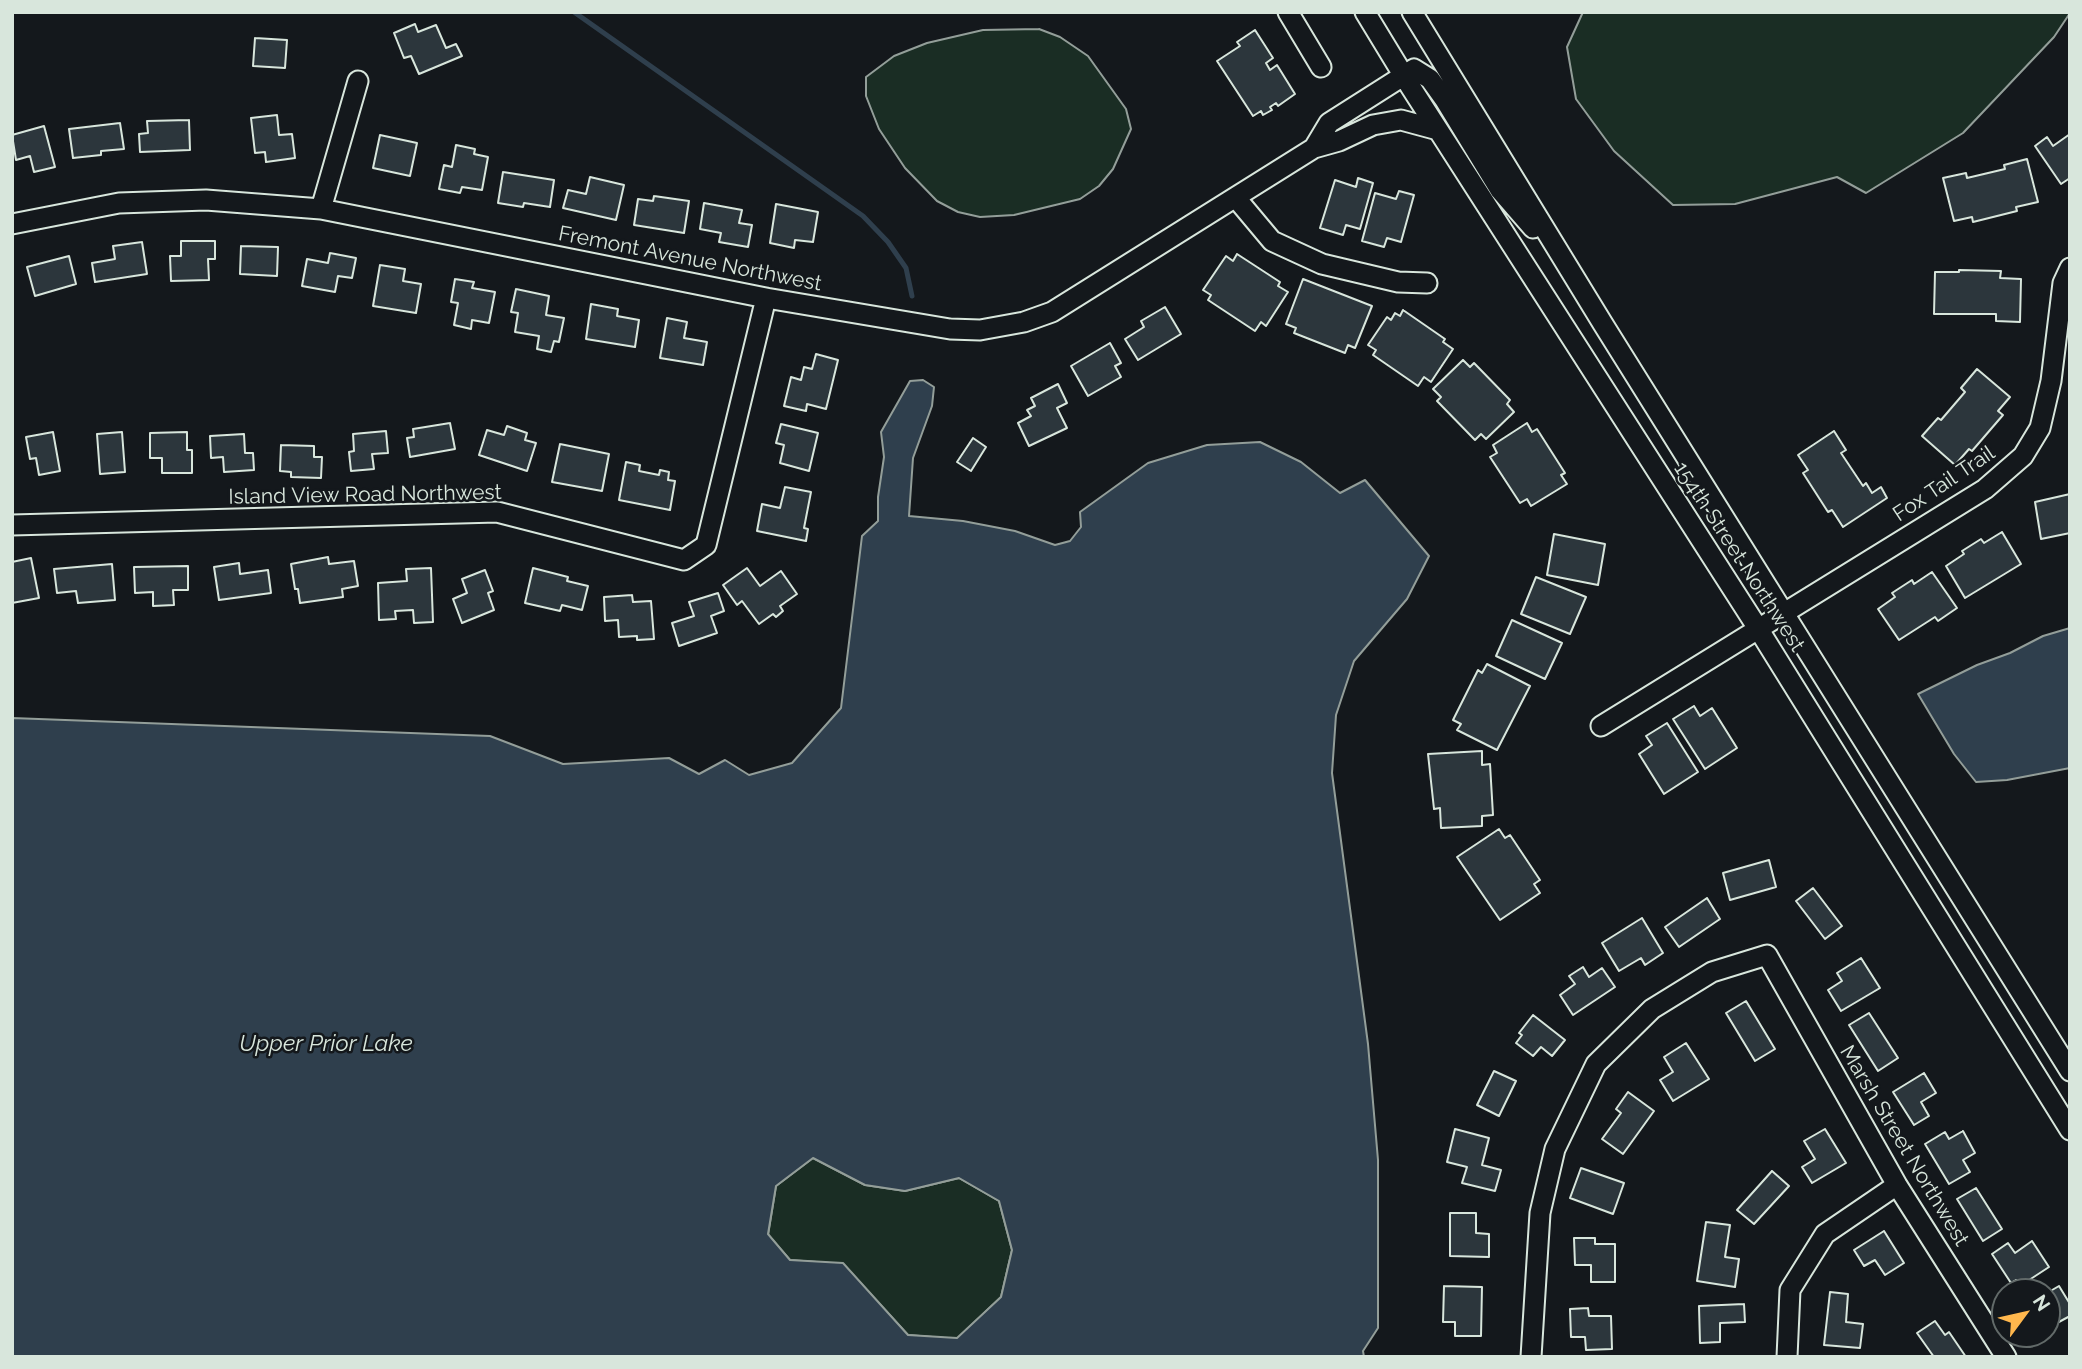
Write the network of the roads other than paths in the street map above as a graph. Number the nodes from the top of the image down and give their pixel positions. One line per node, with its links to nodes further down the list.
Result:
1 (1288, 12): 4 (street)
2 (1365, 12): 5 (street, 154th Street Northwest)
3 (1412, 12): 13 (street, 154th Street Northwest)
4 (1321, 67)
5 (1403, 74): 7 (street, 154th Street Northwest); 8 (street, Fremont Avenue Northwest); 13 (street)
6 (358, 81): 10 (street)
7 (1438, 130): 8 (street, Fremont Avenue Northwest); 18 (street, 154th Street Northwest)
8 (1314, 148): 9 (street, Fremont Avenue Northwest)
9 (1236, 198): 14 (street); 15 (street, Fremont Avenue Northwest)
10 (321, 209): 11 (street, Fremont Avenue Northwest); 15 (street, Fremont Avenue Northwest)
11 (12, 224)
12 (2070, 268): 17 (street, Fox Tail Trail)
13 (1572, 272): 17 (street, 154th Street Northwest)
14 (1427, 283)
15 (766, 298): 16 (street, Island View Road Northwest)
16 (12, 525)
17 (1785, 613): 18 (street, Fox Tail Trail); 20 (street, 154th Street Northwest)
18 (1759, 630): 19 (street, Fox Tail Trail); 21 (street, 154th Street Northwest)
19 (1601, 726)
20 (2070, 1070)
21 (2070, 1130)
22 (1897, 1185): 23 (street, Marsh Street Northwest); 24 (street); 25 (street, Marsh Street Northwest)
23 (1531, 1357)
24 (1787, 1357)
25 (2006, 1357)

